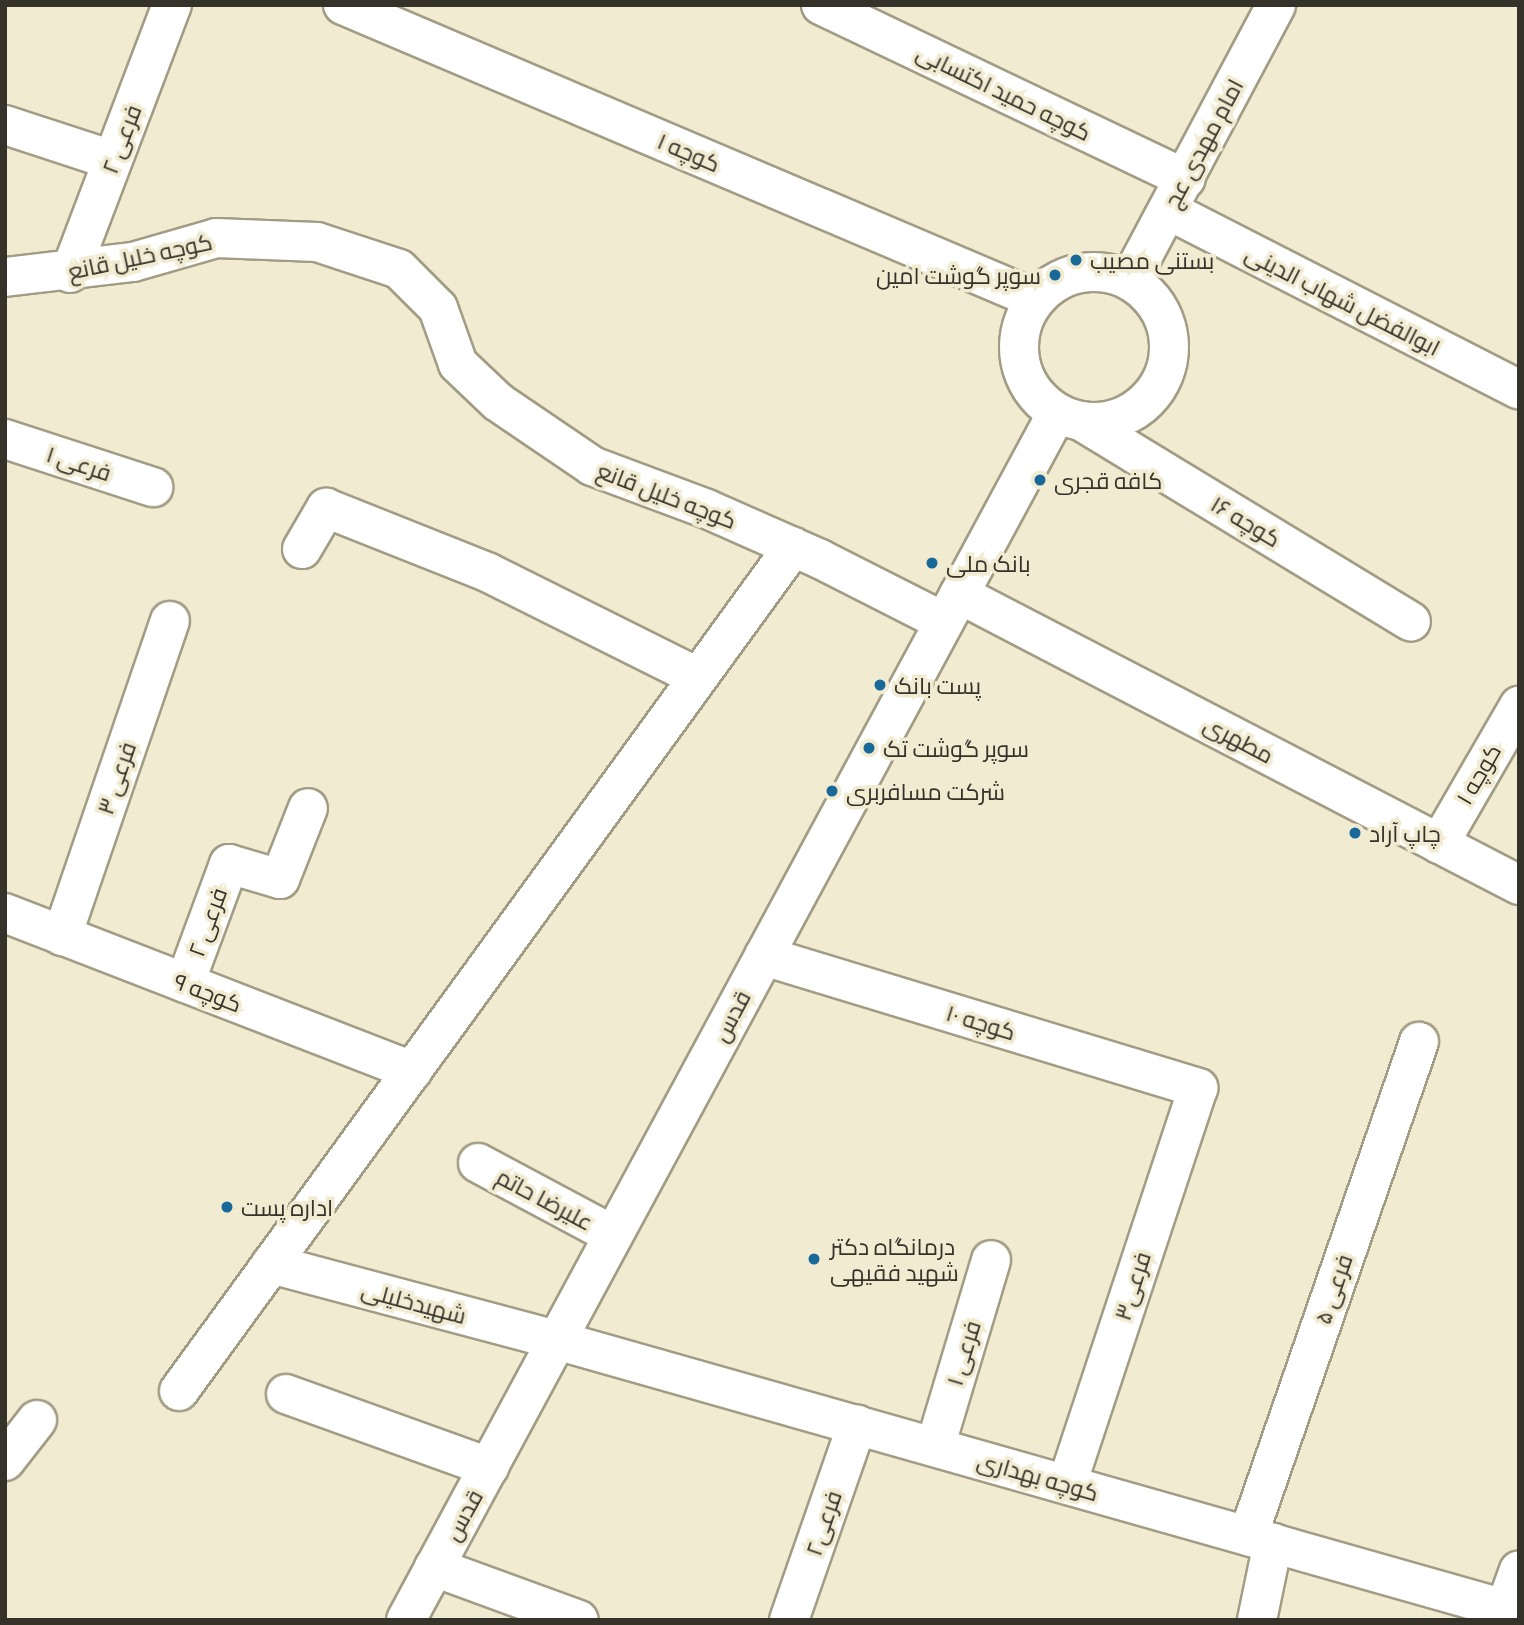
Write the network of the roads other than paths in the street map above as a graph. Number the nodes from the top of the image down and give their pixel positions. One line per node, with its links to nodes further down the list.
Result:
1 (172, 5): 6 (street, فرعی ۲)
2 (343, 5): 11 (street, کوچه ۱)
3 (821, 5): 7 (street, کوچه حمید اکتسابی)
4 (1274, 6): 7 (street, امام مهدی عج)
5 (5, 125): 6 (street)
6 (112, 160): 8 (street, فرعی ۲)
7 (1177, 195): 10 (street, امام مهدی عج); 12 (street, ابوالفضل شهاب الدینی)
8 (70, 273): 9 (street, کوچه خلیل قانع); 16 (street, کوچه خلیل قانع)
9 (5, 277)
10 (1130, 280): 11 (street); 13 (street)
11 (1035, 299): 13 (street)
12 (1519, 390)
13 (1069, 417): 18 (street, قدس); 20 (street, کوچه ۱۶)
14 (5, 439): 15 (street, فرعی ۱)
15 (153, 487)
16 (793, 547): 18 (street, کوچه خلیل قانع); 21 (street)
17 (302, 549): 21 (street)
18 (952, 608): 24 (street, مطهری); 28 (street, قدس)
19 (170, 621): 27 (street, فرعی ۳)
20 (1411, 622)
21 (698, 677): 31 (street)
22 (1519, 706): 24 (street, کوچه ۱)
23 (308, 808): 29 (street, فرعی ۲)
24 (1439, 844): 25 (street, مطهری)
25 (1519, 886)
26 (5, 914): 27 (street, کوچه ۹)
27 (62, 936): 29 (street, کوچه ۹)
28 (764, 956): 32 (street, کوچه ۱۰); 34 (street, قدس)
29 (185, 983): 31 (street, کوچه ۹)
30 (1419, 1042): 46 (street, فرعی ۵)
31 (412, 1071): 36 (street)
32 (1198, 1088): 45 (street, فرعی۳)
33 (478, 1163): 34 (street, علیرضا حاتم)
34 (613, 1235): 37 (street, قدس)
35 (991, 1260): 42 (street, فرعی ۱)
36 (271, 1264): 37 (street, شهیدخلیلی); 38 (street)
37 (556, 1340): 41 (street, کوچه بهداری); 44 (street, قدس)
38 (179, 1391)
39 (286, 1394): 44 (street)
40 (37, 1420): 43 (street)
41 (858, 1426): 42 (street, کوچه بهداری); 52 (street, فرعی۲)
42 (935, 1447): 45 (street, کوچه بهداری)
43 (5, 1461)
44 (489, 1467): 47 (street, قدس)
45 (1067, 1484): 46 (street, کوچه بهداری)
46 (1261, 1539): 49 (street, کوچه بهداری); 53 (street, فرعی ۵)
47 (434, 1567): 50 (street, قدس); 51 (street)
48 (1519, 1570): 49 (street)
49 (1512, 1611)
50 (406, 1620)
51 (579, 1620)
52 (789, 1620)
53 (1257, 1620)

